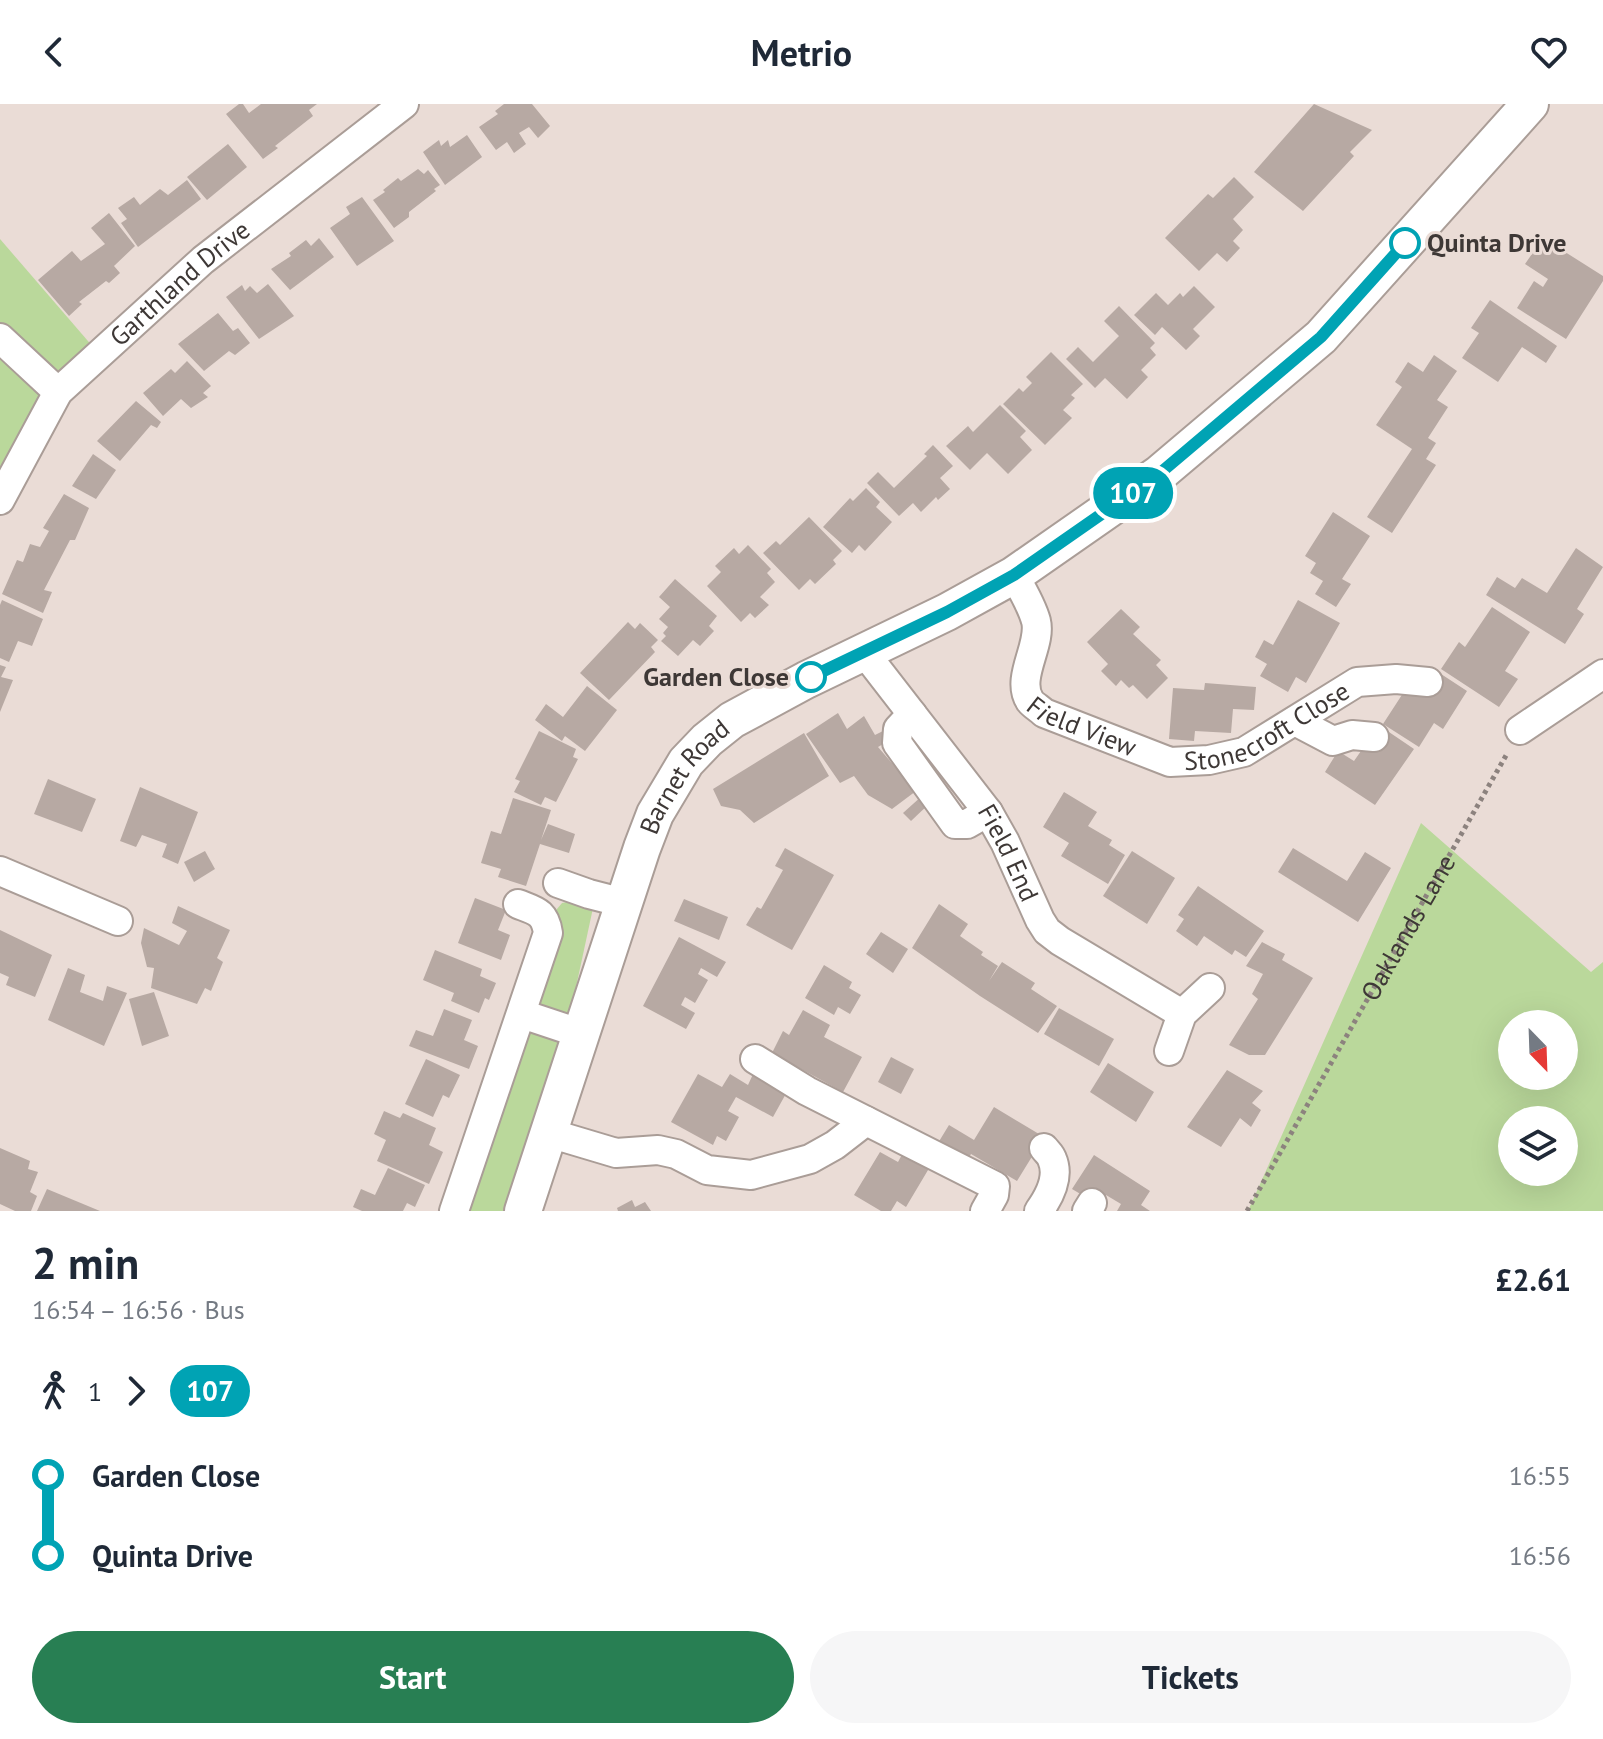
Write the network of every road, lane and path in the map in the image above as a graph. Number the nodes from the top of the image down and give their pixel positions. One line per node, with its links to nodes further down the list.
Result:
1 (404, 104): 4 (street, Garthland Drive)
2 (1530, 104): 6 (main road, Barnet Road)
3 (0, 338): 4 (street)
4 (58, 392): 5 (street, Garthland Drive)
5 (0, 500)
6 (1014, 575): 7 (main road, Barnet Road); 13 (street, Field View)
7 (864, 652): 16 (main road, Barnet Road); 21 (street, Field End)
8 (1603, 674): 11 (street)
9 (1428, 682): 10 (street, Stonecroft Close)
10 (1295, 721): 12 (street); 13 (street, Stonecroft Close)
11 (1520, 730): 32 (path, Oaklands Lane)
12 (1374, 737)
13 (1170, 762)
14 (0, 871): 18 (street)
15 (558, 883): 16 (street)
16 (624, 903): 22 (main road, Barnet Road)
17 (518, 904): 20 (street)
18 (118, 921)
19 (1210, 988): 21 (street)
20 (522, 1014): 22 (street); 29 (street)
21 (1182, 1014): 23 (street)
22 (582, 1034): 26 (main road, Barnet Road)
23 (1169, 1051)
24 (755, 1059): 25 (street)
25 (866, 1121): 26 (street); 28 (street)
26 (549, 1133): 30 (main road, Barnet Road)
27 (1044, 1148): 31 (street)
28 (989, 1203): 31 (street)
29 (454, 1211)
30 (523, 1211)
31 (1038, 1211)
32 (1247, 1211)

